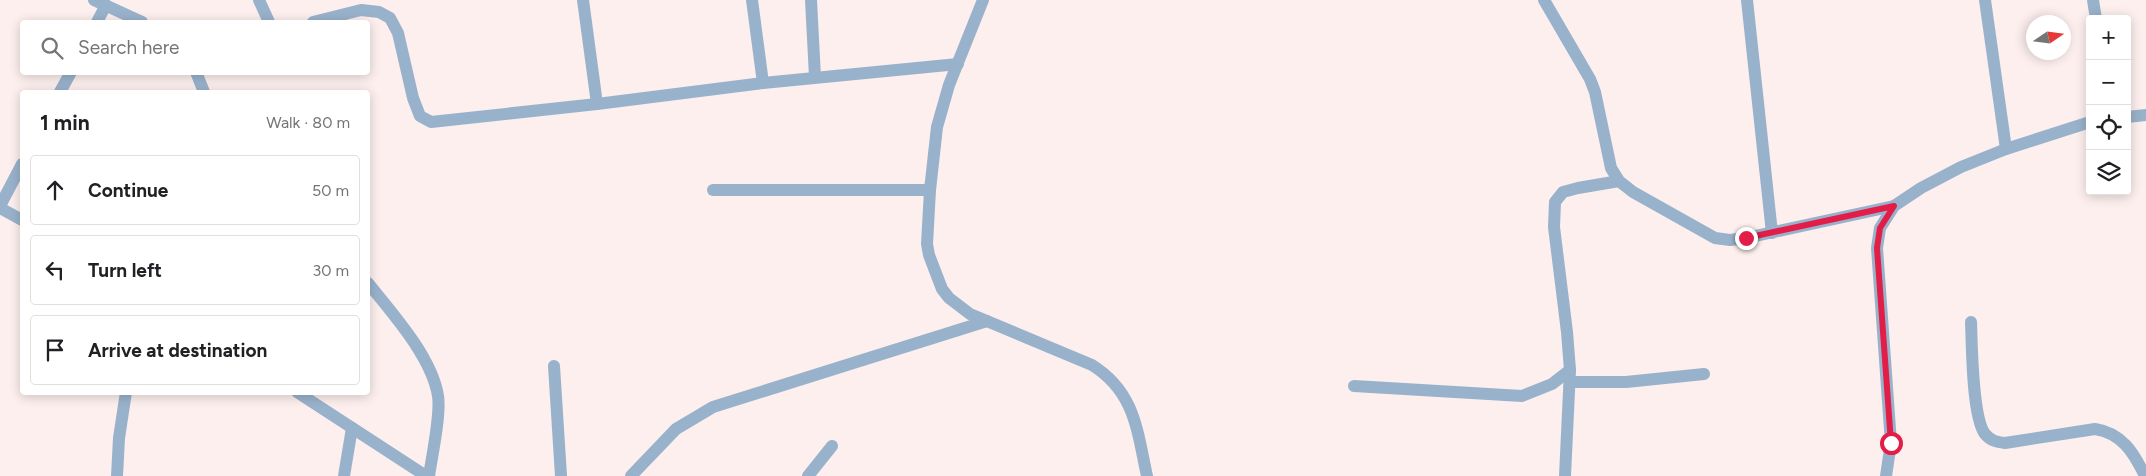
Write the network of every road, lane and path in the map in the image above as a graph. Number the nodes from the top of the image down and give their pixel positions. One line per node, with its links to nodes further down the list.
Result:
1 (94, 0): 11 (street)
2 (259, 0): 16 (street)
3 (583, 0): 25 (street)
4 (752, 0): 22 (street)
5 (811, 0): 21 (street)
6 (983, 0): 18 (street)
7 (1544, 0): 31 (street)
8 (1747, 0): 37 (street)
9 (1985, 0): 29 (street)
10 (2093, 0): 13 (street)
11 (106, 5): 14 (street); 15 (street)
12 (377, 6): 17 (street); 25 (street)
13 (2095, 15)
14 (98, 20)
15 (138, 20)
16 (269, 20)
17 (321, 20)
18 (958, 64): 21 (street); 33 (street)
19 (69, 75): 23 (street)
20 (197, 75): 24 (street)
21 (815, 78): 22 (street)
22 (763, 83): 25 (street)
23 (61, 90)
24 (203, 90)
25 (597, 104)
26 (2146, 115): 27 (street)
27 (2131, 117)
28 (2086, 123): 29 (street)
29 (2006, 149): 34 (street)
30 (20, 168): 35 (street)
31 (1620, 181): 37 (street); 43 (street)
32 (714, 190): 33 (street)
33 (930, 190): 39 (street)
34 (1894, 206): 37 (street); 57 (street)
35 (0, 207): 36 (street)
36 (20, 219)
37 (1772, 232)
38 (370, 286): 51 (street)
39 (987, 321): 53 (street); 55 (street)
40 (1970, 322): 58 (street)
41 (554, 366): 52 (street)
42 (1704, 374): 43 (street)
43 (1570, 376): 44 (street); 56 (street)
44 (1354, 386)
45 (126, 395): 49 (street)
46 (302, 395): 47 (street)
47 (352, 428): 50 (street); 51 (street)
48 (832, 446): 54 (street)
49 (117, 476)
50 (344, 476)
51 (428, 476)
52 (561, 476)
53 (631, 476)
54 (808, 476)
55 (1147, 476)
56 (1565, 476)
57 (1886, 476)
58 (2145, 476)

